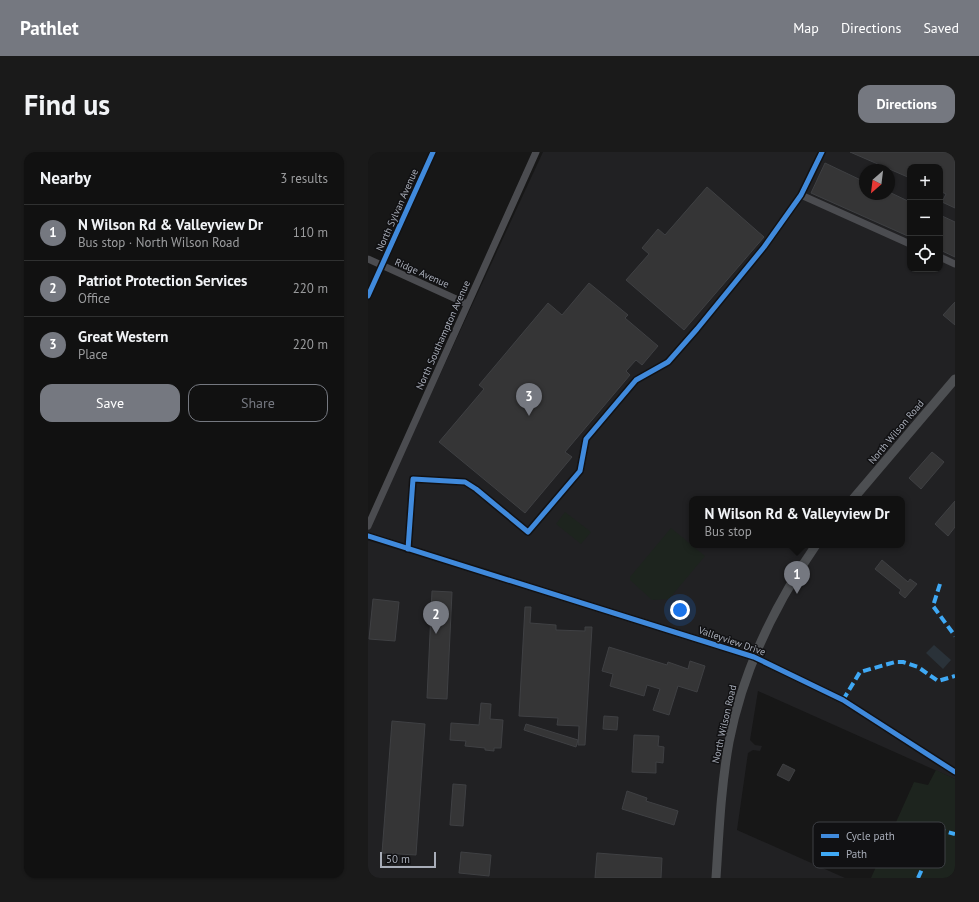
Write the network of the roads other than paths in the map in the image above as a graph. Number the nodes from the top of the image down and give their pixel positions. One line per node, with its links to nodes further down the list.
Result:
1 (433, 152): 9 (street, North Sylvan Avenue)
2 (536, 152): 11 (street, North Southampton Avenue)
3 (822, 152): 4 (street)
4 (801, 195): 5 (street); 17 (street)
5 (907, 243)
6 (943, 258): 8 (street)
7 (368, 259): 9 (street, Ridge Avenue)
8 (955, 264)
9 (382, 266): 10 (street, North Sylvan Avenue); 11 (street, Ridge Avenue)
10 (368, 296)
11 (467, 304): 14 (street, North Southampton Avenue)
12 (955, 379): 13 (main road, North Wilson Road)
13 (856, 496)
14 (368, 526)
15 (368, 536): 17 (street, Valleyview Drive)
16 (814, 548): 18 (main road, North Wilson Road)
17 (408, 549): 18 (street, Valleyview Drive)
18 (754, 657): 19 (street, Valleyview Drive); 20 (main road, North Wilson Road)
19 (955, 772)
20 (716, 878)

